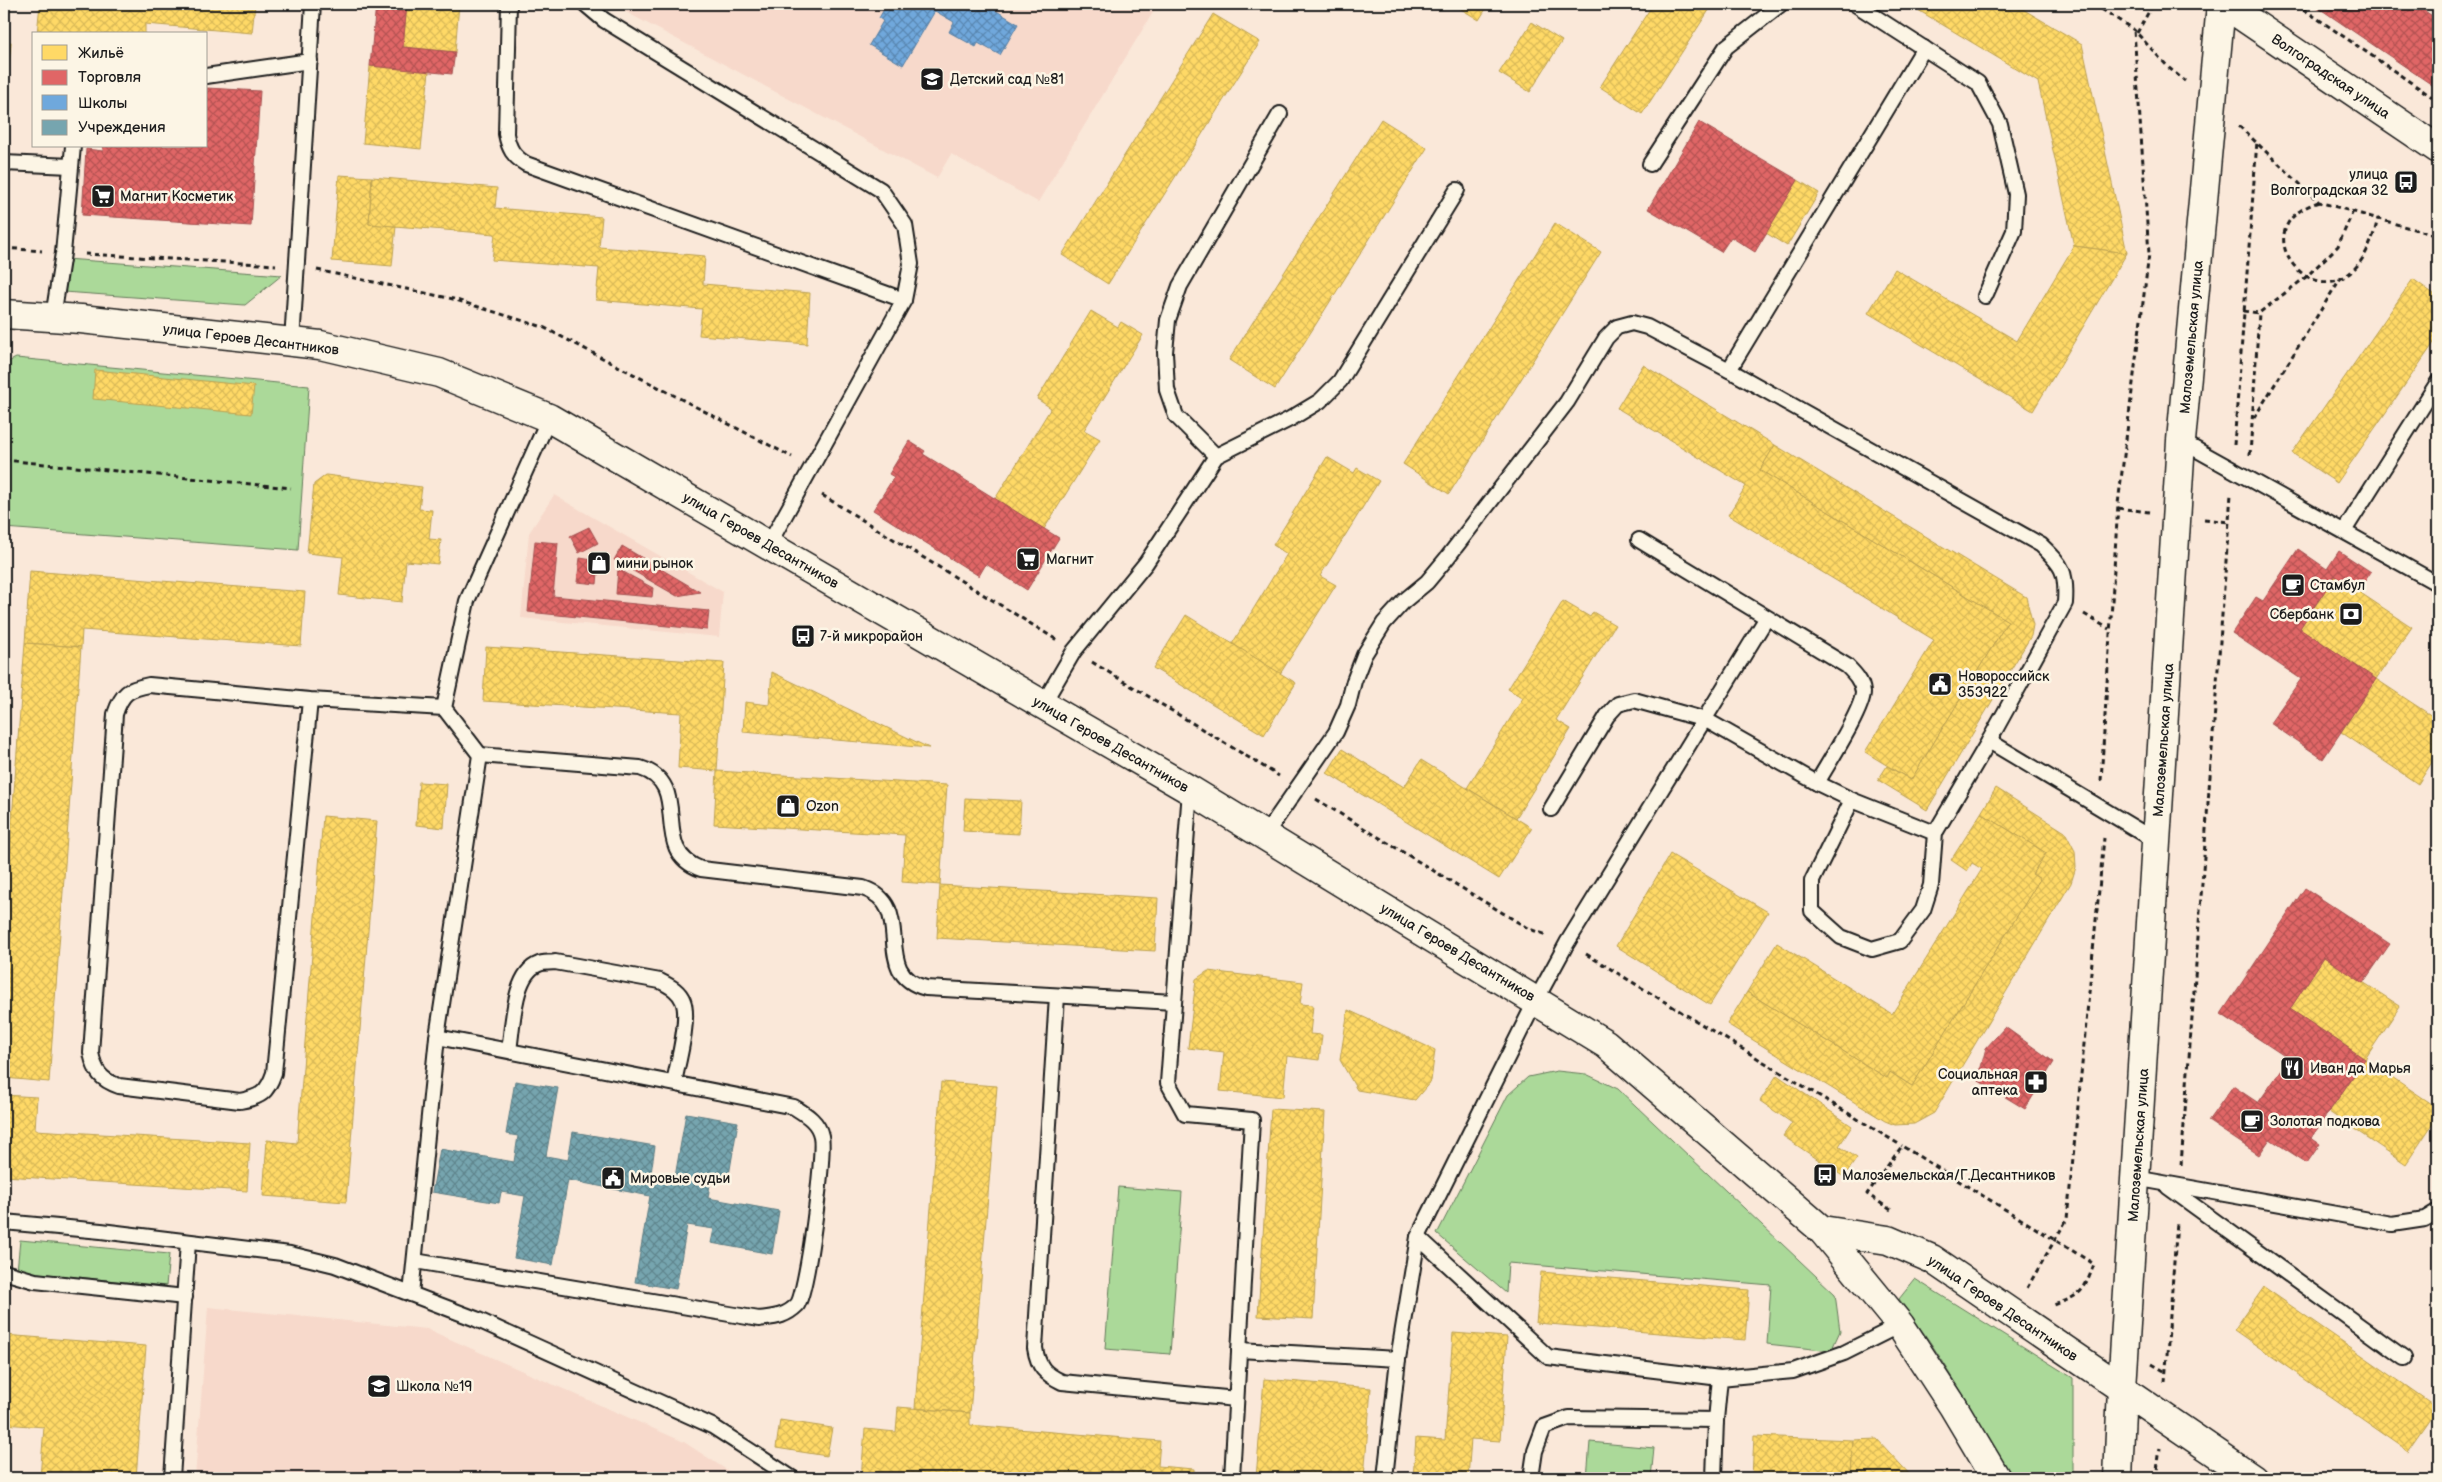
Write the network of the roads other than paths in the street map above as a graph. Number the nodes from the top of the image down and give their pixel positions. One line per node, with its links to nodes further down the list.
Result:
1 (314, 4): 8 (lane)
2 (509, 4): 18 (lane)
3 (585, 4): 18 (lane)
4 (1781, 4): 14 (lane)
5 (1855, 4): 7 (lane)
6 (2223, 4): 12 (street, Волгоградская улица); 25 (street, Малоземельская улица)
7 (1924, 48): 17 (lane); 22 (lane)
8 (310, 61): 9 (lane); 21 (lane)
9 (208, 76)
10 (1280, 114): 26 (lane)
11 (73, 148): 15 (lane)
12 (2438, 149)
13 (4, 163): 15 (lane)
14 (1650, 164)
15 (71, 166): 20 (lane)
16 (1456, 190): 26 (lane)
17 (1984, 296)
18 (904, 300): 29 (lane)
19 (4, 314): 20 (street, улица Героев Десантников)
20 (53, 317): 21 (street, улица Героев Десантников)
21 (292, 342): 24 (street, улица Героев Десантников)
22 (1729, 370): 36 (lane); 43 (lane)
23 (2438, 382): 27 (lane)
24 (549, 418): 29 (street, улица Героев Десантников); 34 (lane)
25 (2181, 441): 27 (lane); 44 (street, Малоземельская улица)
26 (1216, 456): 33 (lane)
27 (2344, 531): 30 (lane)
28 (1639, 540): 31 (lane)
29 (769, 544): 33 (street, улица Героев Десантников)
30 (2438, 584)
31 (1766, 619): 35 (lane); 38 (lane)
32 (310, 700): 32 (lane); 34 (lane)
33 (1043, 704): 39 (street, улица Героев Десантников)
34 (444, 708): 37 (lane)
35 (1706, 720): 38 (lane); 41 (lane); 46 (lane)
36 (1989, 742): 42 (lane); 44 (lane)
37 (480, 755): 45 (lane); 48 (lane)
38 (1817, 783): 40 (lane)
39 (1190, 790): 43 (street, улица Героев Десантников); 47 (lane)
40 (1852, 800): 42 (lane); 42 (lane)
41 (1551, 809)
42 (1935, 833)
43 (1265, 836): 46 (street, улица Героев Десантников)
44 (2156, 841): 51 (street, Малоземельская улица)
45 (1057, 996): 47 (lane); 68 (lane)
46 (1536, 1000): 55 (street, улица Героев Десантников); 56 (lane)
47 (1174, 1002): 63 (lane)
48 (437, 1037): 49 (lane); 58 (lane)
49 (509, 1050): 50 (lane); 50 (lane)
50 (674, 1082): 58 (lane)
51 (2136, 1178): 52 (lane); 67 (street, Малоземельская улица)
52 (2179, 1191): 53 (lane); 64 (lane)
53 (2438, 1211)
54 (4, 1222): 57 (lane)
55 (1822, 1230): 62 (street); 67 (street, улица Героев Десантников)
56 (1418, 1237): 65 (lane); 66 (lane)
57 (188, 1242): 60 (lane); 61 (lane)
58 (415, 1261): 60 (lane)
59 (4, 1272): 61 (lane)
60 (411, 1294): 71 (lane)
61 (185, 1297): 70 (lane)
62 (1900, 1325): 66 (lane); 76 (street)
63 (1239, 1350): 65 (lane); 68 (lane)
64 (2404, 1358)
65 (1398, 1359): 73 (lane)
66 (1720, 1378): 69 (lane)
67 (2122, 1388): 77 (street, Малоземельская улица); 78 (street, улица Героев Десантников)
68 (1236, 1399): 72 (lane)
69 (1716, 1420): 74 (lane); 75 (lane)
70 (172, 1478)
71 (792, 1478)
72 (1232, 1478)
73 (1385, 1478)
74 (1531, 1478)
75 (1714, 1478)
76 (1996, 1478)
77 (2118, 1478)
78 (2253, 1478)

